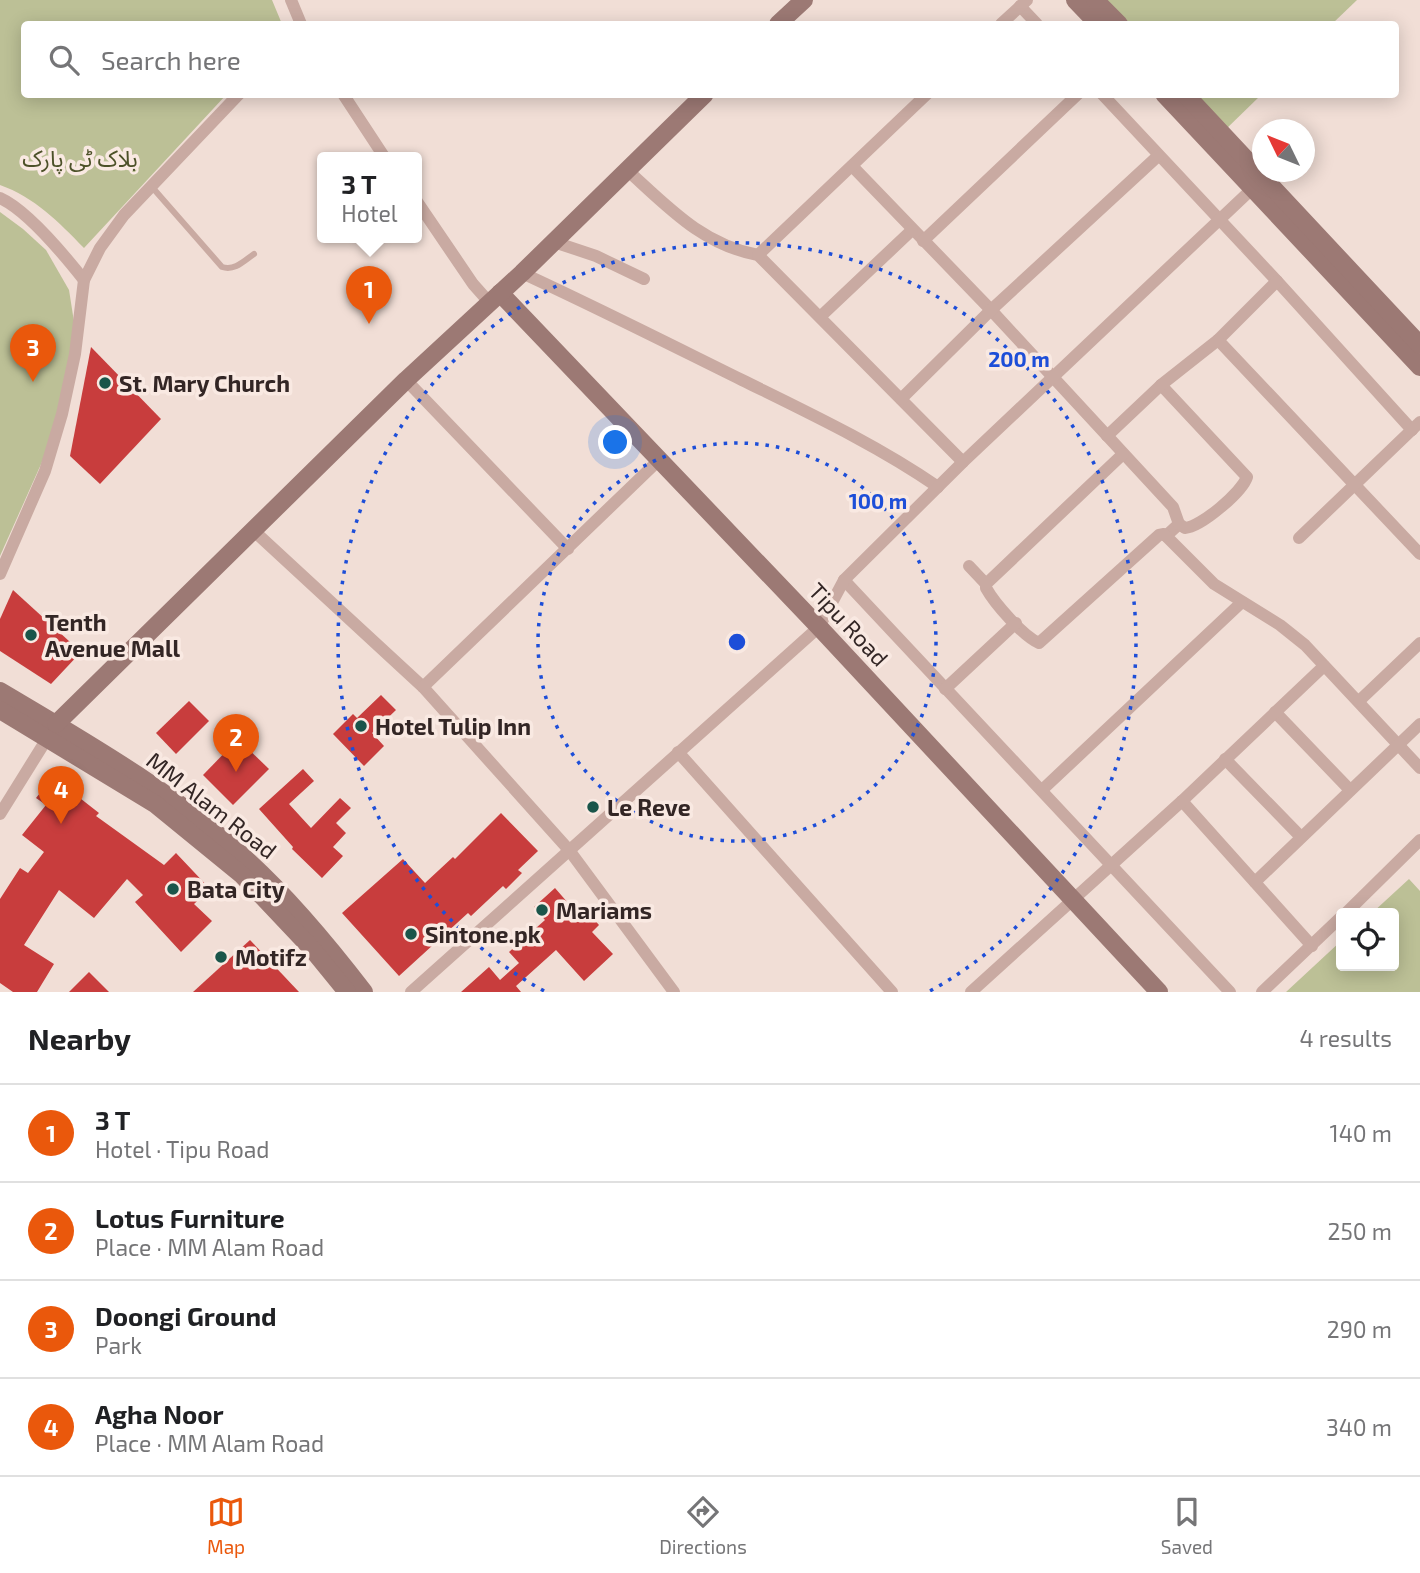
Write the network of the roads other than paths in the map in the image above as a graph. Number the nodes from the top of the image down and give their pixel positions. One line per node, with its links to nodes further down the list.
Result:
1 (291, 0): 6 (street)
2 (804, 0): 7 (street)
3 (1075, 0): 10 (street)
4 (1095, 0): 11 (street)
5 (1023, 3): 8 (street); 9 (street)
6 (300, 21)
7 (781, 21)
8 (1004, 21)
9 (1035, 21)
10 (1095, 21)
11 (1116, 21)
12 (235, 98): 24 (street)
13 (347, 98): 20 (street)
14 (701, 98): 23 (street)
15 (923, 98): 22 (street)
16 (1074, 98): 30 (street)
17 (1106, 98): 21 (street)
18 (1168, 98): 25 (street)
19 (1189, 98): 42 (street)
20 (381, 152)
21 (1158, 156): 28 (street); 39 (street)
22 (852, 166): 29 (street); 33 (street)
23 (626, 169): 31 (street); 33 (street)
24 (150, 185): 32 (lane); 36 (street)
25 (1253, 188): 28 (street); 43 (street)
26 (0, 198): 36 (street)
27 (422, 209): 38 (street, Tipu Road)
28 (1218, 220): 37 (street); 44 (street)
29 (912, 230): 30 (street); 40 (street)
30 (923, 241): 39 (street)
31 (554, 242): 34 (street); 35 (street)
32 (254, 254)
33 (758, 255): 40 (street)
34 (522, 273): 38 (street); 54 (street)
35 (644, 279)
36 (84, 281): 62 (street)
37 (1277, 281): 41 (street); 48 (street)
38 (495, 298): 45 (street); 51 (street, Tipu Road)
39 (991, 310): 44 (street); 47 (street)
40 (820, 317): 47 (street)
41 (1218, 340): 46 (street); 53 (street)
42 (1420, 345)
43 (1420, 367)
44 (1053, 377): 49 (street); 52 (street)
45 (406, 380): 56 (street); 59 (street)
46 (1161, 385): 49 (street); 55 (street)
47 (901, 398): 52 (street)
48 (1416, 426): 53 (street)
49 (1107, 436): 50 (street)
50 (1123, 454): 55 (street); 64 (street)
51 (659, 460): 59 (street); 67 (street, Tipu Road)
52 (963, 462): 54 (street)
53 (1356, 485): 58 (street); 60 (street)
54 (938, 487): 63 (street)
55 (1179, 524): 57 (street)
56 (254, 531): 70 (street); 77 (street)
57 (1166, 536): 65 (street); 66 (street)
58 (1299, 538)
59 (568, 549): 70 (street)
60 (1420, 554)
61 (969, 566): 64 (street)
62 (0, 574)
63 (844, 580): 67 (street); 71 (street)
64 (986, 584): 66 (street)
65 (1242, 602): 69 (street); 82 (street)
66 (1016, 623): 71 (street)
67 (820, 627): 79 (street); 91 (street, Tipu Road)
68 (1420, 643): 73 (street)
69 (1324, 666): 73 (street); 75 (street)
70 (423, 687): 88 (street)
71 (945, 689): 82 (street)
72 (0, 691): 77 (street, MM Alam Road)
73 (1359, 701): 78 (street)
74 (0, 710): 77 (street, MM Alam Road)
75 (1275, 712): 80 (street); 83 (street)
76 (1420, 724): 78 (street)
77 (52, 731): 85 (street); 95 (street, MM Alam Road); 96 (street, MM Alam Road)
78 (1398, 744): 81 (street); 83 (street)
79 (678, 752): 88 (street); 99 (street)
80 (1225, 760): 84 (street); 86 (street)
81 (1420, 768)
82 (1042, 790): 89 (street)
83 (1350, 790): 86 (street)
84 (1182, 801): 89 (street); 90 (street)
85 (0, 814)
86 (1301, 837): 90 (street)
87 (1420, 841): 92 (street)
88 (569, 850): 97 (street); 98 (street)
89 (1112, 865): 91 (street); 102 (street)
90 (1255, 882): 94 (street)
91 (1072, 900): 100 (street); 101 (street, Tipu Road)
92 (1351, 908)
93 (1336, 923): 94 (street)
94 (1312, 946): 103 (street)
95 (347, 992)
96 (364, 992)
97 (411, 992)
98 (674, 992)
99 (892, 992)
100 (971, 992)
101 (1159, 992)
102 (1230, 992)
103 (1262, 992)

